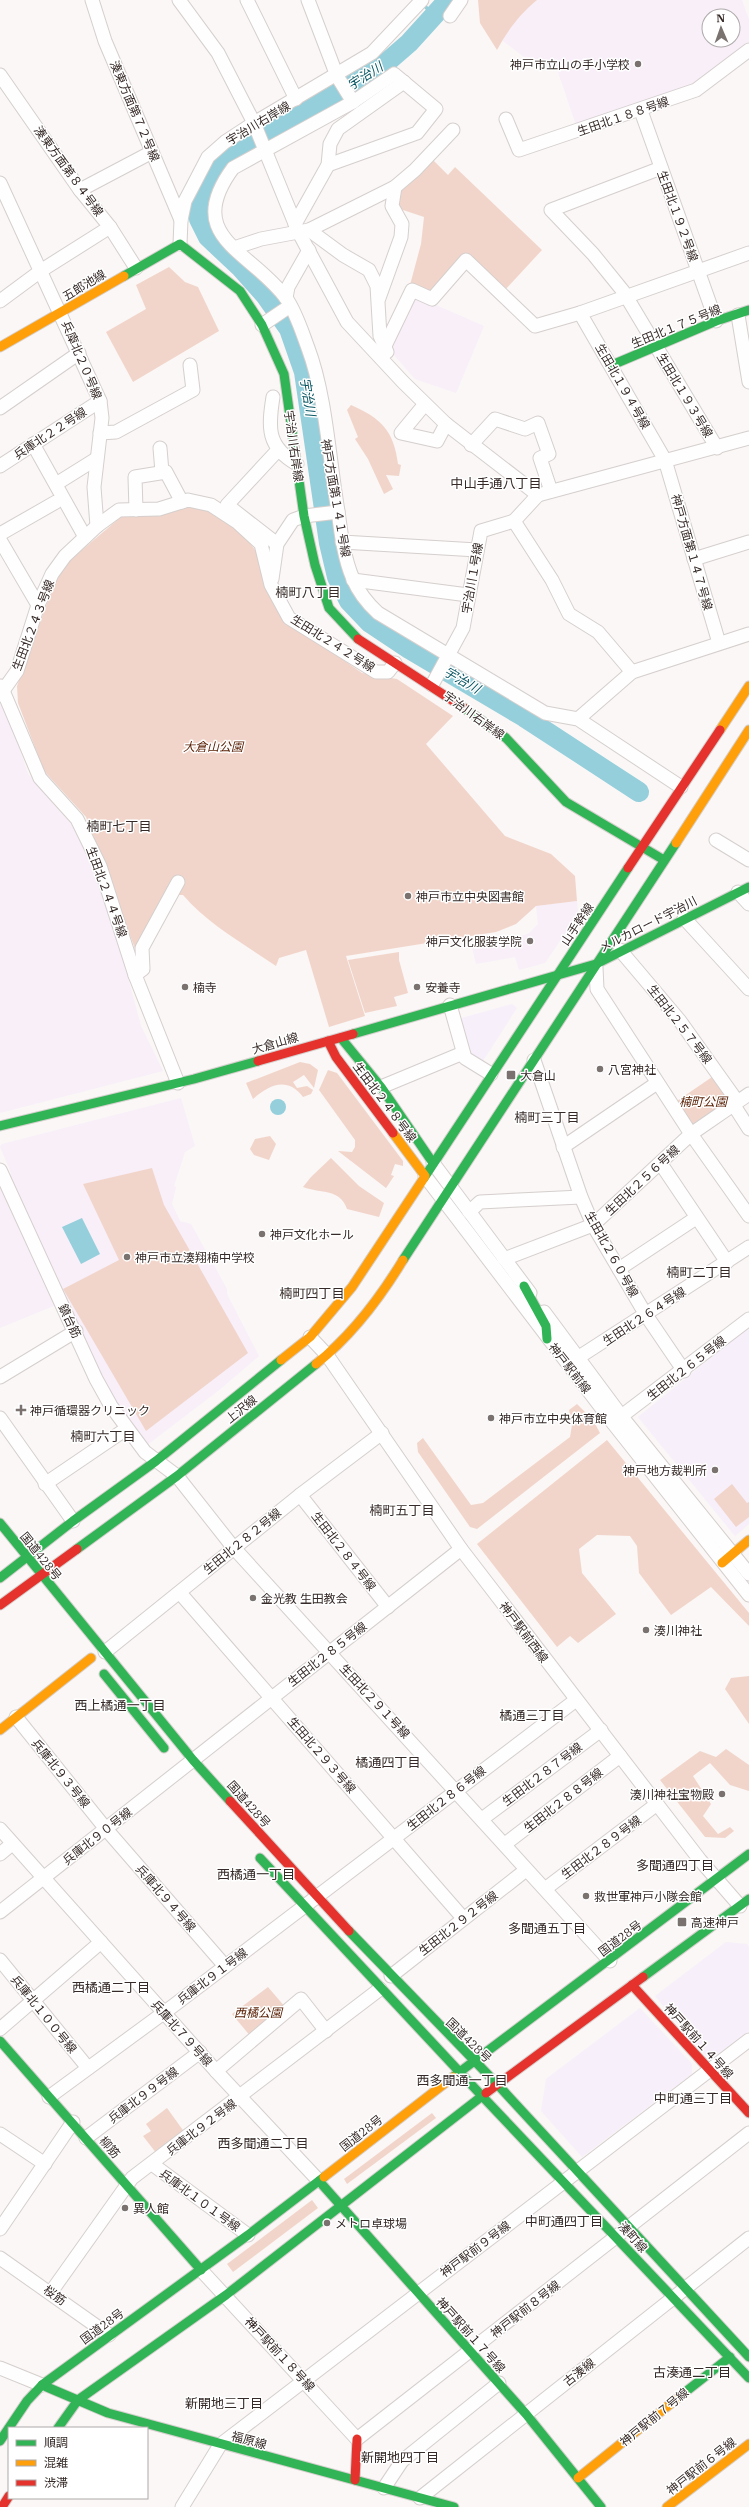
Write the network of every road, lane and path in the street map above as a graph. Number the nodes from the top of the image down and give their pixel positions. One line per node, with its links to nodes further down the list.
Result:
1 (92, 0): 20 (street, 湊東方面第７２号線)
2 (179, 0): 17 (street)
3 (247, 0): 12 (street)
4 (308, 0): 11 (street)
5 (422, 0): 11 (street, 宇治川右岸線)
6 (461, 0): 7 (street)
7 (450, 16)
8 (749, 50): 15 (street, 生田北１８８号線)
9 (0, 75): 25 (street, 湊東方面第８４号線)
10 (399, 78): 13 (street, 神戸方面第１４１号線); 14 (street); 21 (street)
11 (340, 81): 12 (street, 宇治川右岸線); 13 (street)
12 (296, 99): 17 (street, 宇治川右岸線)
13 (354, 100): 14 (street); 19 (street, 神戸方面第１４１号線)
14 (364, 110): 21 (street)
15 (641, 111): 16 (street, 生田北１８８号線); 22 (street, 生田北１９２号線)
16 (506, 119)
17 (255, 127): 19 (street); 27 (street, 宇治川右岸線)
18 (453, 130): 24 (street)
19 (263, 147): 29 (street); 31 (street, 神戸方面第１４１号線)
20 (152, 152): 25 (street); 27 (street, 湊東方面第７２号線)
21 (328, 165): 29 (street)
22 (661, 168): 36 (street, 生田北１９２号線); 37 (street, 生田北１９３号線)
23 (0, 183): 26 (street, 兵庫北２０号線)
24 (395, 187): 29 (street); 39 (street)
25 (80, 190): 28 (street, 湊東方面第８４号線)
26 (5, 208): 35 (street, 兵庫北２０号線)
27 (181, 220): 30 (street, 宇治川右岸線)
28 (110, 227): 34 (street, 湊東方面第８４号線); 35 (street)
29 (301, 228): 31 (street); 32 (street); 39 (street)
30 (180, 244): 34 (main road, 五郎池線); 44 (main road, 宇治川右岸線)
31 (234, 248): 40 (street, 神戸方面第１４１号線)
32 (309, 250): 40 (street); 52 (street)
33 (749, 253): 36 (street)
34 (136, 268): 41 (main road, 五郎池線)
35 (42, 270): 38 (street); 41 (street, 兵庫北２０号線)
36 (698, 270): 37 (street); 45 (street, 生田北１９２号線)
37 (624, 296): 43 (street); 46 (street, 生田北１９３号線)
38 (1, 297)
39 (378, 301): 48 (street)
40 (287, 304): 44 (street); 77 (street, 神戸方面第１４１号線)
41 (61, 312): 47 (main road, 五郎池線); 49 (street, 兵庫北２０号線)
42 (743, 312): 45 (main road, 生田北１７５号線); 53 (street)
43 (580, 313): 48 (street); 51 (street, 生田北１９４号線)
44 (267, 321): 69 (main road, 宇治川右岸線)
45 (716, 321): 46 (main road, 生田北１７５号線)
46 (656, 346): 51 (main road, 生田北１７５号線); 64 (street, 生田北１９３号線)
47 (0, 347)
48 (384, 348): 52 (street)
49 (79, 353): 55 (street, 兵庫北２０号線); 57 (street)
50 (190, 365): 59 (street)
51 (612, 365): 68 (street, 生田北１９４号線)
52 (403, 382): 56 (street)
53 (749, 382)
54 (273, 397): 65 (street)
55 (100, 401): 59 (street, 兵庫北２０号線); 61 (street, 兵庫北２２号線)
56 (425, 404): 58 (street); 58 (street)
57 (0, 408)
58 (446, 424): 62 (street)
59 (100, 433): 66 (street, 兵庫北２０号線)
60 (749, 438): 64 (street)
61 (33, 444): 67 (street, 兵庫北２２号線); 71 (street)
62 (471, 445): 72 (street); 73 (street)
63 (160, 448): 70 (street)
64 (716, 448): 68 (street)
65 (278, 450): 69 (street); 86 (street)
66 (96, 459): 71 (street); 80 (street, 兵庫北２０号線)
67 (2, 460)
68 (665, 460): 72 (street); 88 (street, 神戸方面第１４７号線)
69 (297, 464): 78 (main road, 宇治川右岸線)
70 (162, 472): 75 (street); 76 (street)
71 (56, 484): 82 (street)
72 (552, 492): 73 (street)
73 (538, 495): 79 (street)
74 (56, 502): 81 (street)
75 (182, 502): 76 (street, 生田北２４２号線); 90 (street, 生田北２４２号線)
76 (136, 510): 80 (street, 生田北２４２号線)
77 (336, 512): 78 (street); 84 (street, 神戸方面第１４１号線)
78 (310, 515): 86 (street); 96 (main road, 宇治川右岸線)
79 (514, 521): 87 (street, 宇治川１号線); 97 (street)
80 (97, 526): 82 (street, 生田北２４３号線)
81 (0, 534)
82 (85, 536): 92 (street, 生田北２４３号線)
83 (0, 540): 92 (street)
84 (342, 542): 87 (street); 89 (street, 神戸方面第１４１号線)
85 (749, 542): 88 (street)
86 (276, 544): 90 (street)
87 (477, 550): 91 (street, 宇治川１号線)
88 (694, 559): 94 (street, 神戸方面第１４７号線)
89 (353, 580): 91 (street); 95 (street, 神戸方面第１４１号線)
90 (271, 585): 96 (street, 生田北２４２号線)
91 (468, 595): 95 (street, 宇治川１号線)
92 (38, 605): 100 (street, 生田北２４３号線)
93 (749, 634): 94 (street)
94 (719, 643): 97 (street)
95 (448, 657): 98 (street, 宇治川１号線); 101 (street, 神戸方面第１４１号線)
96 (395, 663): 98 (main road, 宇治川右岸線)
97 (632, 672): 101 (street)
98 (435, 680): 105 (main road, 宇治川右岸線)
99 (749, 686): 103 (main road, 山手幹線)
100 (1, 690): 114 (street, 生田北２４４号線)
101 (578, 719): 103 (street)
102 (749, 730): 106 (main road)
103 (679, 789): 105 (main road, 山手幹線)
104 (716, 840): 107 (street)
105 (643, 846): 106 (main road, 宇治川右岸線); 115 (main road, 山手幹線)
106 (664, 860): 113 (main road)
107 (749, 860)
108 (178, 882): 114 (street)
109 (744, 890): 110 (street); 111 (main road, メルカロード宇治川)
110 (749, 904)
111 (684, 918): 112 (main road, メルカロード宇治川); 116 (street)
112 (620, 950): 113 (main road, メルカロード宇治川); 127 (street, 生田北２５７号線)
113 (596, 964): 115 (main road, メルカロード宇治川); 121 (main road); 124 (street)
114 (135, 975): 123 (street, 生田北２４４号線)
115 (556, 977): 117 (main road, 大倉山線); 122 (main road, 山手幹線)
116 (749, 989)
117 (450, 1005): 118 (main road, 大倉山線); 120 (street)
118 (342, 1038): 119 (main road, 大倉山線); 125 (main road, 生田北２４８号線)
119 (328, 1041): 123 (main road, 大倉山線); 135 (main road, 生田北２４８号線)
120 (462, 1053): 122 (street); 125 (street)
121 (534, 1060): 131 (street, 生田北２６０号線); 136 (main road)
122 (491, 1074): 132 (main road, 山手幹線)
123 (178, 1083): 128 (main road, 大倉山線)
124 (657, 1083): 130 (street); 131 (street)
125 (381, 1087): 132 (main road, 生田北２４８号線)
126 (749, 1094): 127 (street, 生田北２５６号線)
127 (735, 1102): 129 (street, 生田北２５７号線); 130 (street, 生田北２５６号線)
128 (0, 1126)
129 (749, 1129)
130 (691, 1134): 133 (street, 生田北２５６号線); 140 (street)
131 (563, 1147): 137 (street, 生田北２６０号線)
132 (433, 1163): 135 (main road, 山手幹線); 136 (street, 神戸駅前線)
133 (661, 1164): 141 (street); 142 (street, 生田北２５６号線)
134 (0, 1170): 150 (street, 鎮台筋)
135 (425, 1176): 138 (street, 神戸駅前線); 151 (main road, 上沢線)
136 (450, 1186): 138 (main road, 上沢線); 139 (street, 神戸駅前線)
137 (581, 1197): 139 (street); 142 (street, 生田北２６０号線)
138 (441, 1200): 152 (street, 神戸駅前線); 153 (main road, 上沢線)
139 (469, 1212): 144 (street, 神戸駅前線)
140 (749, 1216)
141 (696, 1218): 145 (street); 146 (street)
142 (593, 1226): 144 (street, 生田北２５６号線); 146 (street, 生田北２６０号線)
143 (749, 1247): 145 (street, 生田北２６４号線)
144 (504, 1259): 147 (street, 神戸駅前線)
145 (727, 1262): 148 (street, 生田北２６４号線)
146 (619, 1269): 148 (street, 生田北２６０号線)
147 (524, 1286): 152 (main road); 154 (street, 神戸駅前線)
148 (646, 1315): 154 (street, 生田北２６４号線); 155 (street, 生田北２６０号線)
149 (749, 1319): 155 (street, 生田北２６５号線)
150 (76, 1331): 156 (street); 159 (street, 鎮台筋)
151 (310, 1337): 153 (street, 神戸駅前西線); 161 (main road, 上沢線)
152 (547, 1339): 158 (street, 神戸駅前線)
153 (327, 1355): 160 (street, 神戸駅前西線); 162 (main road, 上沢線)
154 (579, 1357): 158 (street, 神戸駅前線)
155 (684, 1371): 158 (street, 生田北２６５号線)
156 (0, 1377)
157 (0, 1418): 163 (street)
158 (617, 1420): 172 (street, 神戸駅前線)
159 (126, 1429): 161 (street, 鎮台筋); 163 (street)
160 (382, 1433): 164 (street, 生田北２８２号線); 169 (street, 神戸駅前西線)
161 (156, 1461): 162 (street, 生田北２９１号線); 165 (main road, 上沢線)
162 (176, 1476): 168 (street, 生田北２９１号線); 174 (main road, 上沢線)
163 (45, 1484): 165 (street)
164 (300, 1495): 168 (street, 生田北２８２号線); 180 (street, 生田北２８４号線)
165 (73, 1521): 171 (main road, 上沢線)
166 (0, 1523): 171 (main road, 国道428号)
167 (749, 1540): 172 (main road)
168 (234, 1547): 177 (street, 生田北２８２号線); 182 (street, 生田北２９１号線)
169 (461, 1549): 180 (street, 生田北２８５号線); 184 (street, 神戸駅前西線)
170 (8, 1556): 176 (main road)
171 (27, 1558): 174 (main road, 国道428号); 176 (main road, 上沢線)
172 (727, 1558): 173 (street, 神戸駅前線); 178 (street, 神戸駅前線)
173 (749, 1574)
174 (41, 1575): 176 (main road, 上沢線); 181 (main road, 国道428号)
175 (0, 1578): 176 (main road, 上沢線)
176 (26, 1578): 179 (main road, 上沢線)
177 (180, 1593): 181 (street, 生田北２８２号線); 183 (street, 生田北２９３号線)
178 (749, 1595)
179 (0, 1605)
180 (388, 1607): 182 (street, 生田北２８５号線)
181 (104, 1652): 189 (main road, 国道428号)
182 (330, 1653): 183 (street, 生田北２８５号線); 191 (street, 生田北２９１号線)
183 (271, 1697): 189 (street, 生田北２８５号線); 196 (street, 生田北２９３号線)
184 (576, 1700): 187 (street, 神戸駅前西線); 191 (street, 生田北２８６号線)
185 (16, 1717): 186 (main road); 190 (main road); 195 (street, 兵庫北９３号線)
186 (0, 1730)
187 (601, 1730): 188 (street, 神戸駅前西線); 193 (street, 生田北２８７号線)
188 (620, 1756): 192 (street, 神戸駅前西線); 198 (street, 生田北２８８号線)
189 (193, 1760): 190 (street, 兵庫北９０号線); 206 (main road, 国道428号)
190 (180, 1767): 195 (street, 兵庫北９０号線)
191 (456, 1790): 193 (street, 生田北２９１号線); 196 (street, 生田北２８６号線)
192 (657, 1804): 204 (street, 神戸駅前西線); 205 (street, 生田北２８９号線)
193 (482, 1818): 198 (street, 生田北２９１号線)
194 (0, 1829): 197 (street, 兵庫北７９号線)
195 (106, 1829): 203 (street, 兵庫北９０号線); 214 (street, 兵庫北９４号線)
196 (395, 1838): 206 (street, 生田北２８６号線); 210 (street, 生田北２９３号線)
197 (12, 1844): 200 (street); 203 (street, 兵庫北７９号線)
198 (505, 1844): 202 (street, 生田北２９１号線)
199 (256, 1853): 208 (main road)
200 (0, 1854)
201 (749, 1854): 204 (main road, 国道28号)
202 (526, 1870): 205 (street, 生田北２９１号線); 210 (street, 生田北２９２号線)
203 (44, 1878): 209 (street, 兵庫北９０号線); 211 (street, 兵庫北７９号線)
204 (716, 1880): 207 (street, 神戸駅前西線); 213 (main road, 国道28号)
205 (545, 1889): 213 (street, 生田北２９１号線)
206 (316, 1897): 208 (street, 兵庫北９１号線); 215 (main road, 国道428号)
207 (745, 1905): 216 (main road)
208 (304, 1906): 214 (street, 兵庫北９１号線); 217 (main road)
209 (0, 1912)
210 (463, 1918): 215 (street, 生田北２９２号線)
211 (101, 1942): 218 (street); 219 (street, 兵庫北７９号線)
212 (0, 1960): 218 (street, 兵庫北１００号線)
213 (610, 1960): 225 (main road, 国道28号)
214 (225, 1966): 219 (street, 兵庫北９１号線)
215 (391, 1976): 225 (main road, 国道428号)
216 (632, 1985): 227 (main road, 神戸駅前１４号線); 230 (main road)
217 (380, 1989): 221 (street, 兵庫北９２号線); 229 (main road)
218 (33, 2000): 220 (street); 226 (street, 兵庫北１００号線)
219 (164, 2012): 224 (street, 兵庫北７９号線); 226 (street, 兵庫北９１号線)
220 (0, 2029)
221 (326, 2031): 228 (street); 233 (street, 兵庫北９２号線)
222 (749, 2040): 227 (street, 神戸駅前９号線)
223 (0, 2041): 231 (main road, 柳筋)
224 (200, 2052): 228 (street, 兵庫北７９号線); 238 (street, 兵庫北９９号線)
225 (474, 2062): 229 (main road, 国道28号); 230 (main road, 国道428号)
226 (88, 2068): 231 (street, 兵庫北９１号線)
227 (709, 2070): 234 (main road, 神戸駅前１４号線); 241 (street, 神戸駅前９号線)
228 (216, 2071): 233 (street, 兵庫北７９号線)
229 (460, 2072): 232 (main road); 242 (main road, 国道28号)
230 (498, 2084): 232 (main road); 241 (main road, 湊町線)
231 (49, 2096): 235 (main road, 柳筋)
232 (482, 2096): 243 (main road, 湊町線); 245 (main road)
233 (240, 2097): 240 (street, 兵庫北９２号線); 242 (street, 兵庫北７９号線)
234 (749, 2113)
235 (72, 2122): 238 (main road, 柳筋); 239 (street)
236 (749, 2133): 247 (street)
237 (0, 2134): 239 (street)
238 (86, 2138): 244 (main road, 柳筋)
239 (45, 2164): 246 (street)
240 (152, 2164): 244 (street, 兵庫北９２号線); 248 (street, 兵庫北１０１号線)
241 (578, 2172): 243 (street, 神戸駅前９号線); 247 (main road, 湊町線)
242 (319, 2181): 245 (main road, 神戸駅前１７号線); 248 (main road, 国道28号)
243 (565, 2182): 249 (main road, 湊町線); 255 (street, 神戸駅前９号線)
244 (126, 2184): 252 (main road, 柳筋); 254 (street, 兵庫北９２号線)
245 (340, 2206): 255 (main road, 神戸駅前１７号線); 256 (main road)
246 (0, 2229)
247 (629, 2229): 249 (street, 神戸駅前８号線); 253 (main road, 湊町線)
248 (248, 2235): 252 (main road, 国道28号)
249 (617, 2237): 257 (main road, 湊町線); 260 (street, 神戸駅前８号線)
250 (749, 2238): 253 (street, 古湊線)
251 (0, 2258): 254 (street, 桜筋)
252 (201, 2270): 256 (street, 神戸駅前１８号線); 258 (main road, 国道28号)
253 (685, 2287): 257 (street, 古湊線); 259 (main road, 湊町線)
254 (51, 2292): 258 (street, 桜筋)
255 (417, 2293): 260 (main road, 神戸駅前１７号線); 264 (street, 神戸駅前９号線)
256 (226, 2295): 264 (street, 神戸駅前１８号線); 267 (main road)
257 (672, 2298): 261 (main road, 湊町線); 268 (street, 古湊線)
258 (109, 2335): 266 (main road, 国道28号)
259 (746, 2350)
260 (471, 2352): 265 (main road, 神戸駅前１７号線); 272 (street, 神戸駅前８号線)
261 (730, 2357): 263 (main road, 湊町線); 276 (main road, 神戸駅前７号線)
262 (0, 2368): 266 (street)
263 (749, 2378)
264 (304, 2380): 272 (street, 神戸駅前１８号線); 275 (street, 神戸駅前９号線)
265 (499, 2383): 268 (main road, 神戸駅前１７号線); 278 (street)
266 (42, 2385): 267 (main road, 福原線); 269 (main road, 国道28号)
267 (78, 2400): 270 (main road); 275 (main road, 福原線)
268 (526, 2414): 276 (main road, 神戸駅前１７号線); 280 (street, 古湊線)
269 (9, 2427)
270 (59, 2427)
271 (8, 2429): 273 (main road, 国道28号)
272 (357, 2439): 277 (main road)
273 (0, 2441)
274 (749, 2444): 286 (main road, 神戸駅前６号線)
275 (220, 2445): 277 (main road, 福原線); 282 (street)
276 (578, 2478): 285 (main road, 神戸駅前１７号線)
277 (355, 2480): 278 (main road, 福原線)
278 (384, 2488): 280 (main road, 福原線)
279 (8, 2498): 281 (main road)
280 (420, 2498): 283 (main road, 古湊線); 284 (main road, 福原線)
281 (2, 2507)
282 (182, 2507)
283 (409, 2507)
284 (454, 2507)
285 (601, 2507)
286 (667, 2507)

